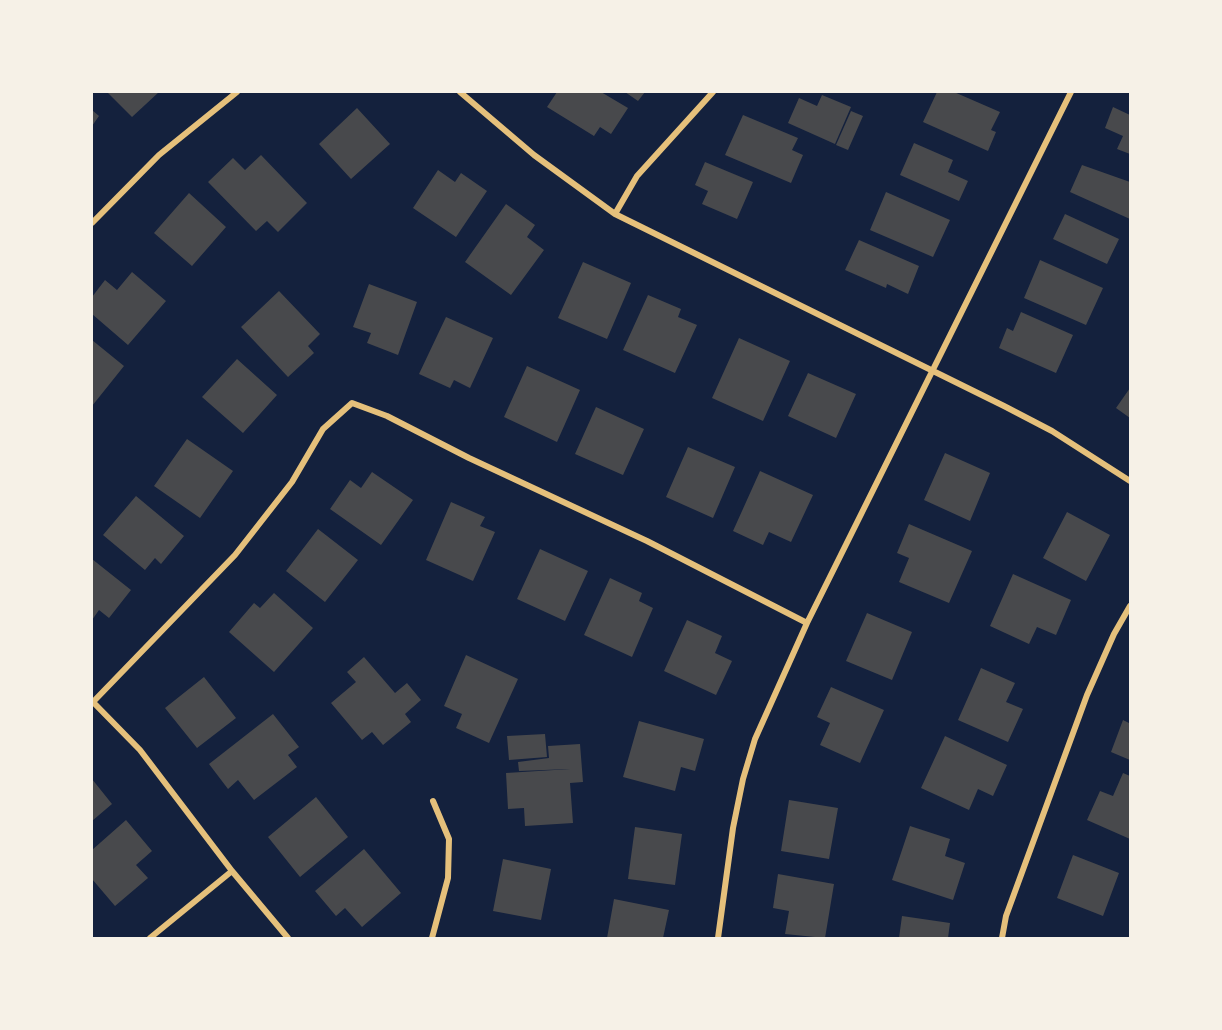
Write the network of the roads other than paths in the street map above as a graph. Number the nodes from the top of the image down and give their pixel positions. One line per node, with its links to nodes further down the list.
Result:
1 (237, 92): 6 (street)
2 (460, 92): 5 (street)
3 (713, 92): 5 (street)
4 (1071, 92): 7 (street)
5 (615, 214): 7 (street)
6 (92, 224)
7 (931, 371): 8 (street); 10 (street)
8 (1131, 481)
9 (1131, 606): 18 (street)
10 (807, 623): 11 (street); 17 (street)
11 (92, 701): 13 (street)
12 (433, 801): 16 (street)
13 (232, 871): 14 (street); 15 (street)
14 (150, 939)
15 (288, 939)
16 (432, 939)
17 (718, 939)
18 (1002, 939)

